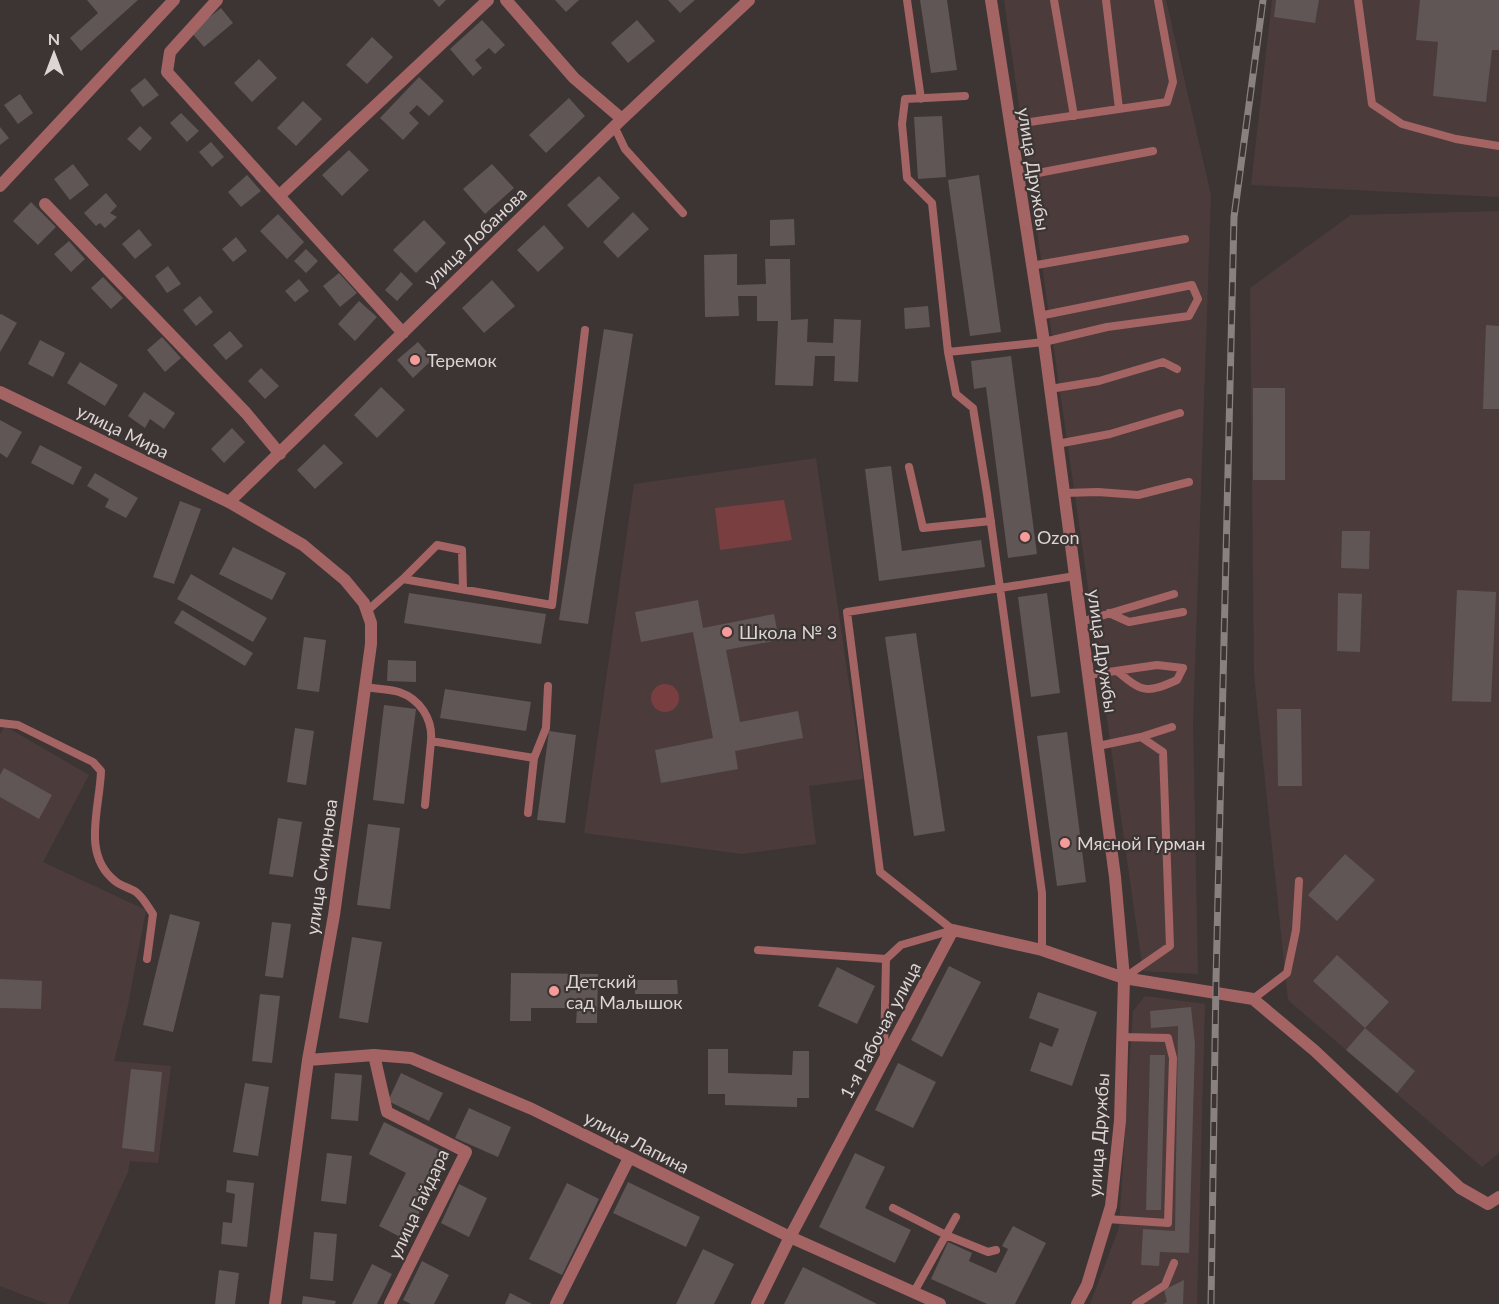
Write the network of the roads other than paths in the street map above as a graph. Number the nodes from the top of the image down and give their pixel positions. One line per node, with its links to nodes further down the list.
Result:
1 (174, 0): 21 (street)
2 (217, 0): 22 (street)
3 (488, 0): 22 (street)
4 (506, 0): 16 (street)
5 (750, 0): 16 (street, улица Лобанова)
6 (907, 0): 13 (lane)
7 (991, 0): 17 (street, улица Дружбы)
8 (1054, 0): 15 (lane)
9 (1106, 0): 14 (lane)
10 (1158, 0): 14 (lane)
11 (1358, 0): 18 (lane)
12 (965, 96): 13 (lane)
13 (921, 99): 31 (lane)
14 (1119, 109): 15 (lane)
15 (1074, 116): 17 (lane)
16 (618, 123): 24 (lane); 29 (street, улица Лобанова)
17 (1009, 125): 20 (street, улица Дружбы)
18 (1499, 146)
19 (1154, 151): 20 (lane)
20 (1017, 177): 26 (street, улица Дружбы)
21 (0, 186)
22 (279, 196): 29 (street)
23 (45, 204): 37 (street)
24 (683, 213)
25 (1185, 239): 26 (lane)
26 (1031, 266): 27 (street, улица Дружбы)
27 (1039, 316): 30 (street, улица Дружбы); 30 (lane)
28 (585, 330): 46 (lane)
29 (403, 333): 37 (street, улица Лобанова)
30 (1044, 342): 31 (lane); 33 (street, улица Дружбы)
31 (948, 352): 42 (lane)
32 (1177, 369): 33 (lane)
33 (1050, 389): 36 (street, улица Дружбы)
34 (0, 392): 41 (street, улица Мира)
35 (1180, 413): 36 (lane)
36 (1057, 444): 40 (street, улица Дружбы)
37 (280, 454): 41 (street, улица Лобанова)
38 (909, 467): 42 (lane)
39 (1189, 482): 40 (lane)
40 (1064, 493): 43 (street, улица Дружбы)
41 (230, 502): 48 (street, улица Смирнова)
42 (991, 521): 45 (lane)
43 (1075, 576): 45 (lane); 51 (street, улица Дружбы)
44 (403, 579): 46 (lane); 46 (lane); 48 (lane)
45 (1000, 588): 65 (lane); 67 (lane)
46 (463, 589)
47 (1174, 594): 50 (lane)
48 (367, 611): 55 (street, улица Смирнова)
49 (1183, 612): 50 (lane)
50 (1109, 613): 51 (lane)
51 (1081, 622): 53 (street, улица Дружбы)
52 (1117, 671): 52 (lane); 53 (lane)
53 (1088, 675): 60 (street, улица Дружбы)
54 (548, 686): 61 (lane)
55 (365, 687): 59 (lane); 74 (street, улица Смирнова)
56 (0, 723): 68 (lane)
57 (1172, 727): 58 (lane)
58 (1142, 737): 60 (lane); 70 (lane)
59 (431, 741): 61 (lane); 62 (lane)
60 (1098, 746): 70 (street, улица Дружбы)
61 (534, 758): 63 (lane)
62 (425, 805)
63 (528, 813)
64 (1299, 881): 71 (lane)
65 (953, 930): 67 (street); 69 (lane); 75 (street, 1-я Рабочая улица)
66 (758, 950): 69 (lane)
67 (1042, 950): 70 (street)
68 (147, 959)
69 (886, 959): 75 (lane)
70 (1124, 978): 71 (street); 72 (street, улица Дружбы)
71 (1253, 999): 77 (street)
72 (1122, 1037): 80 (street, улица Дружбы); 80 (lane)
73 (374, 1054): 74 (street, улица Лапина); 76 (street, улица Лапина); 87 (street, улица Гайдара)
74 (308, 1060): 86 (street, улица Смирнова)
75 (884, 1061): 82 (street, 1-я Рабочая улица)
76 (629, 1158): 82 (street, улица Лапина); 88 (street)
77 (1499, 1197)
78 (893, 1208): 81 (lane)
79 (956, 1217): 81 (lane)
80 (1107, 1219): 91 (street, улица Дружбы)
81 (945, 1235): 83 (lane); 85 (lane)
82 (790, 1237): 85 (street, улица Лапина); 89 (street, 1-я Рабочая улица)
83 (996, 1250)
84 (1174, 1263): 92 (lane)
85 (914, 1292): 90 (street, улица Лапина)
86 (275, 1304)
87 (390, 1304)
88 (556, 1304)
89 (757, 1304)
90 (940, 1304)
91 (1077, 1304)
92 (1136, 1304)

